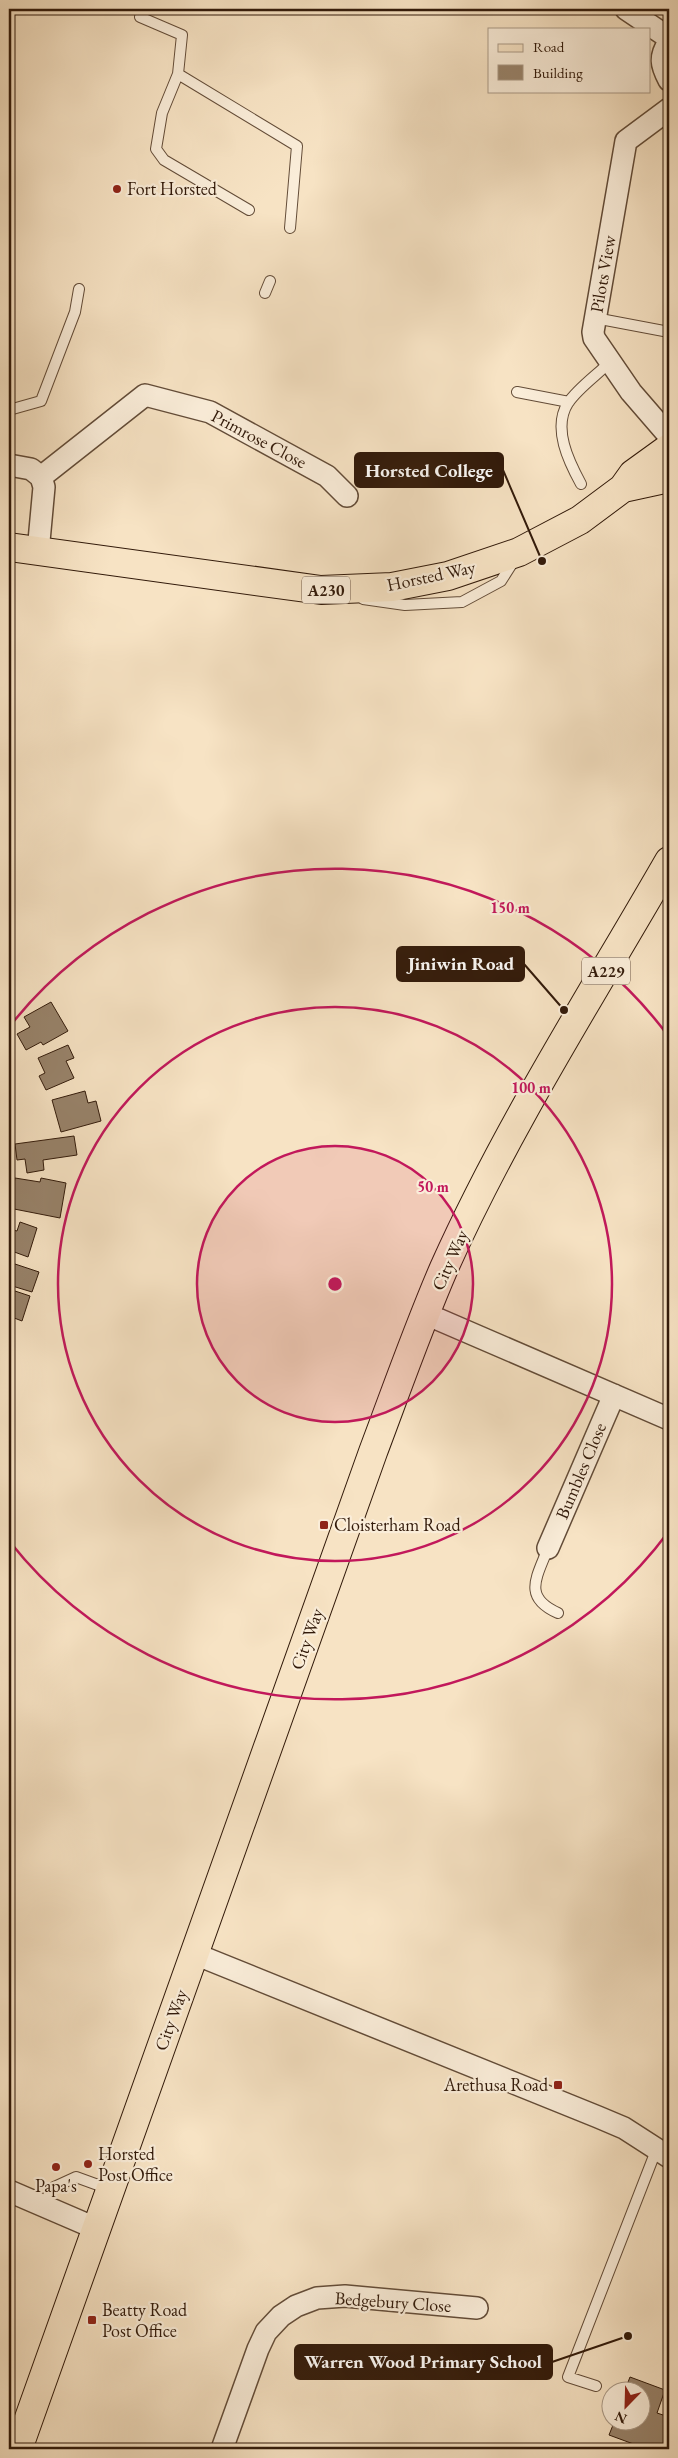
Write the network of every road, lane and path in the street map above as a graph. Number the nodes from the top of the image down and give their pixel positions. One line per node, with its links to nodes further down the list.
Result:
1 (626, 9): 3 (street)
2 (140, 17): 5 (lane)
3 (669, 38)
4 (669, 42): 6 (street)
5 (178, 74): 8 (lane); 9 (lane)
6 (669, 80)
7 (669, 109): 13 (street, Pilots View)
8 (249, 210)
9 (290, 228)
10 (270, 281): 12 (lane)
11 (79, 290): 18 (lane)
12 (265, 293)
13 (595, 318): 14 (lane); 15 (street, Pilots View)
14 (669, 332)
15 (610, 362): 17 (lane); 19 (street, Pilots View)
16 (517, 392): 17 (lane)
17 (569, 402): 24 (lane)
18 (9, 410)
19 (669, 436)
20 (669, 448): 25 (main road, Horsted Way / A230)
21 (9, 465): 22 (street)
22 (41, 477): 26 (street, Primrose Close); 28 (street)
23 (669, 478): 25 (main road)
24 (581, 484)
25 (623, 488): 28 (main road, Horsted Way / A230)
26 (347, 496)
27 (9, 547): 28 (main road, Horsted Way / A230)
28 (38, 552)
29 (668, 866): 30 (main road, City Way / A229)
30 (426, 1314): 31 (street); 35 (main road, City Way / A229)
31 (614, 1395): 32 (street); 33 (street, Bumbles Close)
32 (669, 1419)
33 (548, 1548): 34 (lane)
34 (558, 1613)
35 (195, 1954): 36 (street); 37 (main road, City Way / A229)
36 (663, 2153): 42 (lane)
37 (109, 2189): 39 (lane); 40 (main road, City Way / A229)
38 (9, 2191): 39 (street)
39 (43, 2206): 40 (street)
40 (95, 2228): 43 (main road, City Way / A229)
41 (477, 2308): 44 (street, Bedgebury Close)
42 (596, 2386)
43 (18, 2449)
44 (222, 2449)

